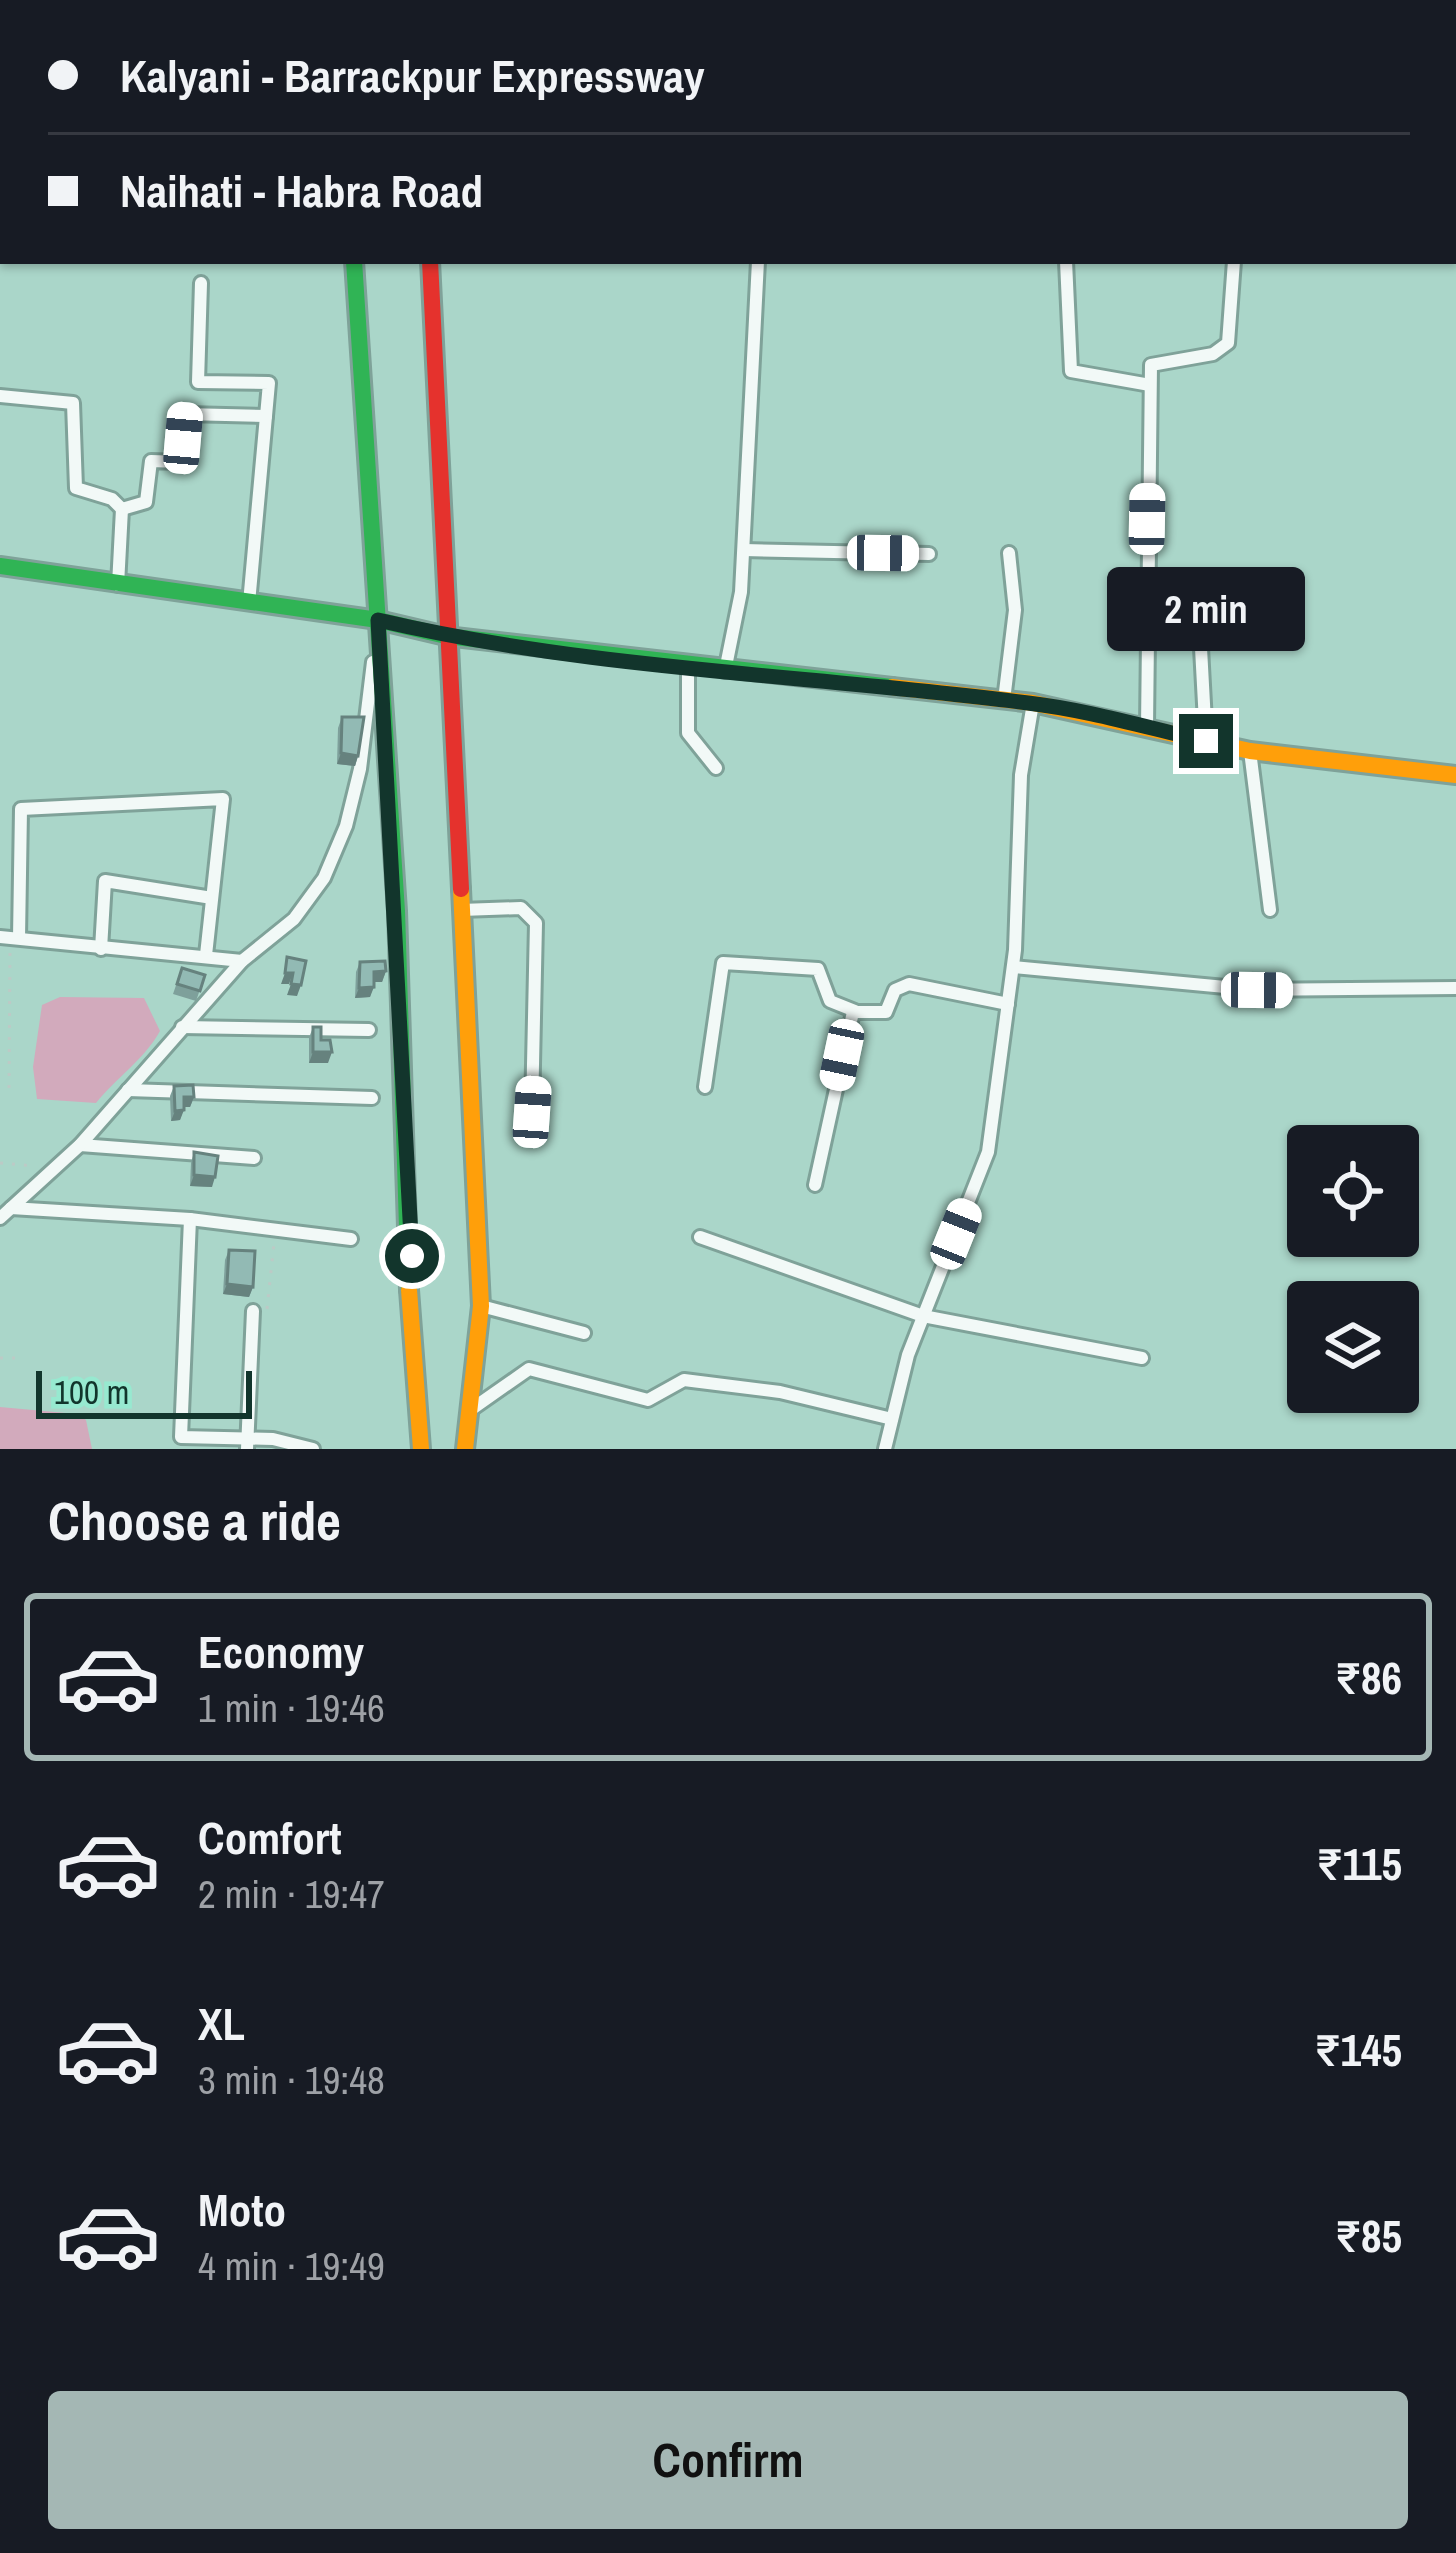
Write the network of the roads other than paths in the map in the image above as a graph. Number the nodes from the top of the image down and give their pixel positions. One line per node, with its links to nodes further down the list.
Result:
1 (354, 264): 18 (main road)
2 (430, 264): 19 (main road)
3 (758, 264): 11 (street)
4 (1066, 264): 7 (street)
5 (1234, 264): 7 (street)
6 (201, 283): 9 (street)
7 (1150, 385): 24 (street)
8 (0, 396): 10 (street)
9 (266, 416): 10 (street); 17 (street)
10 (122, 509): 15 (street)
11 (744, 550): 13 (street); 21 (street)
12 (1009, 553): 22 (street)
13 (929, 554)
14 (0, 566): 15 (main road)
15 (118, 585): 17 (main road)
16 (1198, 592): 25 (street)
17 (249, 603): 18 (main road)
18 (378, 620): 19 (main road); 35 (street); 62 (main road)
19 (446, 636): 20 (main road); 30 (main road)
20 (688, 668): 21 (main road); 27 (street)
21 (725, 671): 22 (main road)
22 (1004, 700): 23 (main road)
23 (1033, 703): 24 (main road); 36 (street)
24 (1147, 728): 25 (main road)
25 (1206, 741): 26 (main road)
26 (1250, 751): 28 (main road); 31 (street)
27 (716, 768)
28 (1456, 775)
29 (212, 898): 32 (street); 33 (street); 34 (street)
30 (459, 910): 45 (street); 53 (main road)
31 (1270, 910)
32 (10, 938): 33 (street)
33 (101, 949): 34 (street)
34 (206, 955): 35 (street)
35 (242, 961): 40 (street)
36 (1013, 967): 37 (street); 38 (street)
37 (1456, 988)
38 (1008, 1004): 39 (street); 55 (street)
39 (855, 1011): 42 (street); 48 (street)
40 (182, 1027): 41 (street); 43 (street)
41 (369, 1030)
42 (705, 1088)
43 (128, 1090): 44 (street); 46 (street)
44 (372, 1098)
45 (532, 1112)
46 (80, 1145): 47 (street); 49 (street)
47 (254, 1158)
48 (815, 1185)
49 (5, 1213): 50 (street)
50 (190, 1219): 51 (street); 60 (street)
51 (351, 1238)
52 (700, 1238): 55 (street)
53 (481, 1306): 56 (street); 58 (main road)
54 (253, 1311): 60 (street)
55 (923, 1316): 57 (street); 59 (street)
56 (584, 1333)
57 (1142, 1358)
58 (468, 1412): 59 (street); 63 (main road)
59 (892, 1419): 64 (street)
60 (247, 1445): 61 (street)
61 (313, 1449)
62 (421, 1449)
63 (465, 1449)
64 (885, 1449)

